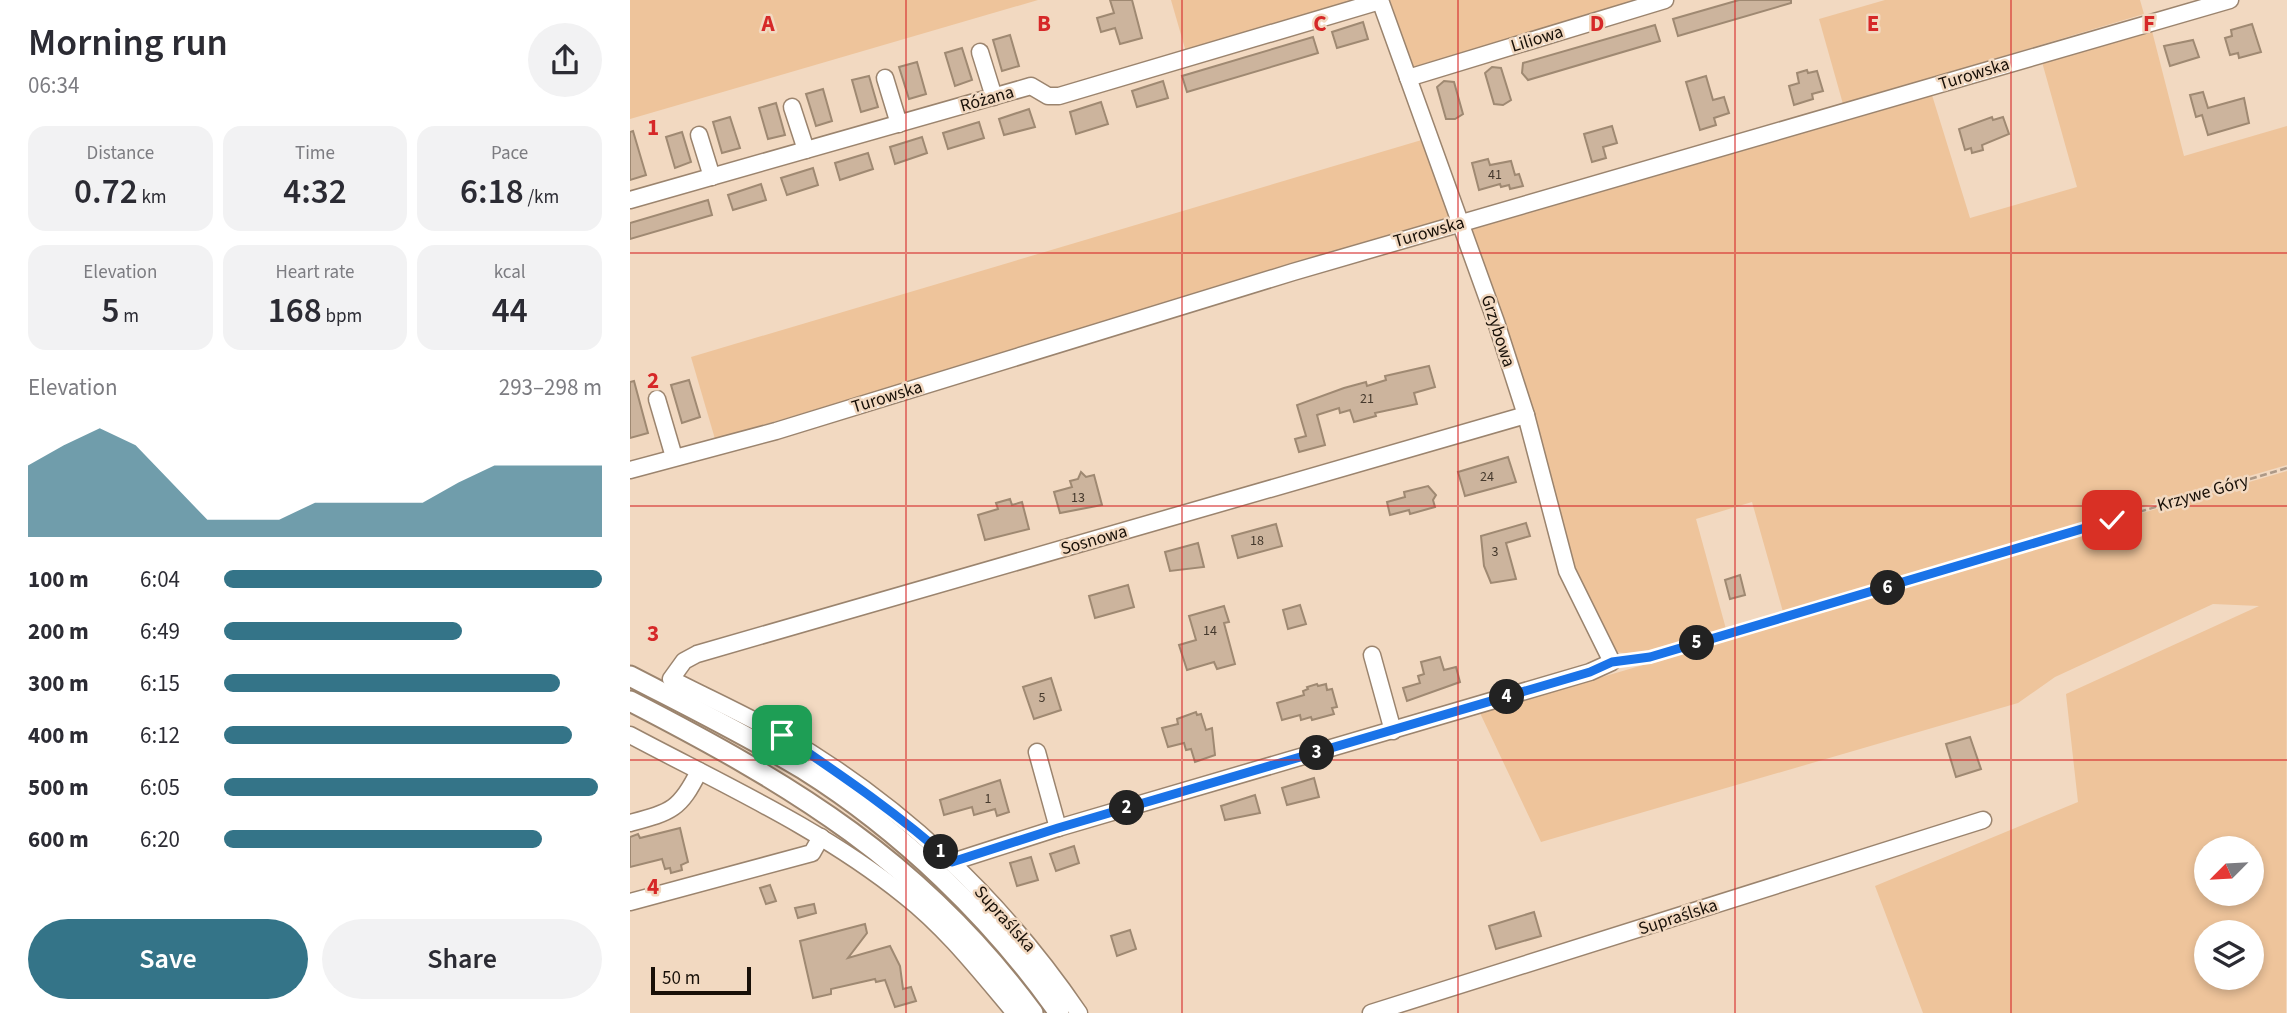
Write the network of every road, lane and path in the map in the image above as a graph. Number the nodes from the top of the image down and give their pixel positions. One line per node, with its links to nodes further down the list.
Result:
1 (1380, 0): 6 (street, Grzybowa); 7 (street, Różana)
2 (1665, 0): 6 (street, Liliowa)
3 (2230, 0): 14 (street, Turowska)
4 (980, 52): 7 (street)
5 (885, 78): 9 (street)
6 (1408, 78): 14 (street, Grzybowa)
7 (993, 97): 9 (street, Różana)
8 (792, 107): 11 (street)
9 (899, 124): 11 (street, Różana)
10 (699, 135): 12 (street)
11 (806, 150): 12 (street, Różana)
12 (712, 177): 13 (street, Różana)
13 (630, 200)
14 (1461, 223): 16 (street, Grzybowa); 17 (street, Turowska)
15 (657, 399): 17 (street)
16 (1526, 415): 21 (street, Grzybowa); 23 (street, Sosnowa)
17 (674, 457): 19 (street, Turowska)
18 (2287, 468): 21 (path, Krzywe Góry)
19 (630, 470)
20 (1372, 655): 25 (street)
21 (1612, 662): 25 (street)
22 (630, 676): 37 (main road)
23 (671, 680): 33 (street, Supraślska)
24 (630, 701): 36 (main road)
25 (1393, 731): 31 (street)
26 (630, 735): 28 (street)
27 (1037, 752): 31 (street)
28 (699, 771): 30 (street); 32 (street)
29 (1983, 820): 39 (street, Supraślska)
30 (630, 823)
31 (1058, 828): 33 (street)
32 (821, 837): 34 (street); 35 (street)
33 (952, 862): 38 (street, Supraślska)
34 (630, 902)
35 (1015, 1013)
36 (1033, 1013)
37 (1059, 1013)
38 (1079, 1013)
39 (1371, 1013)

